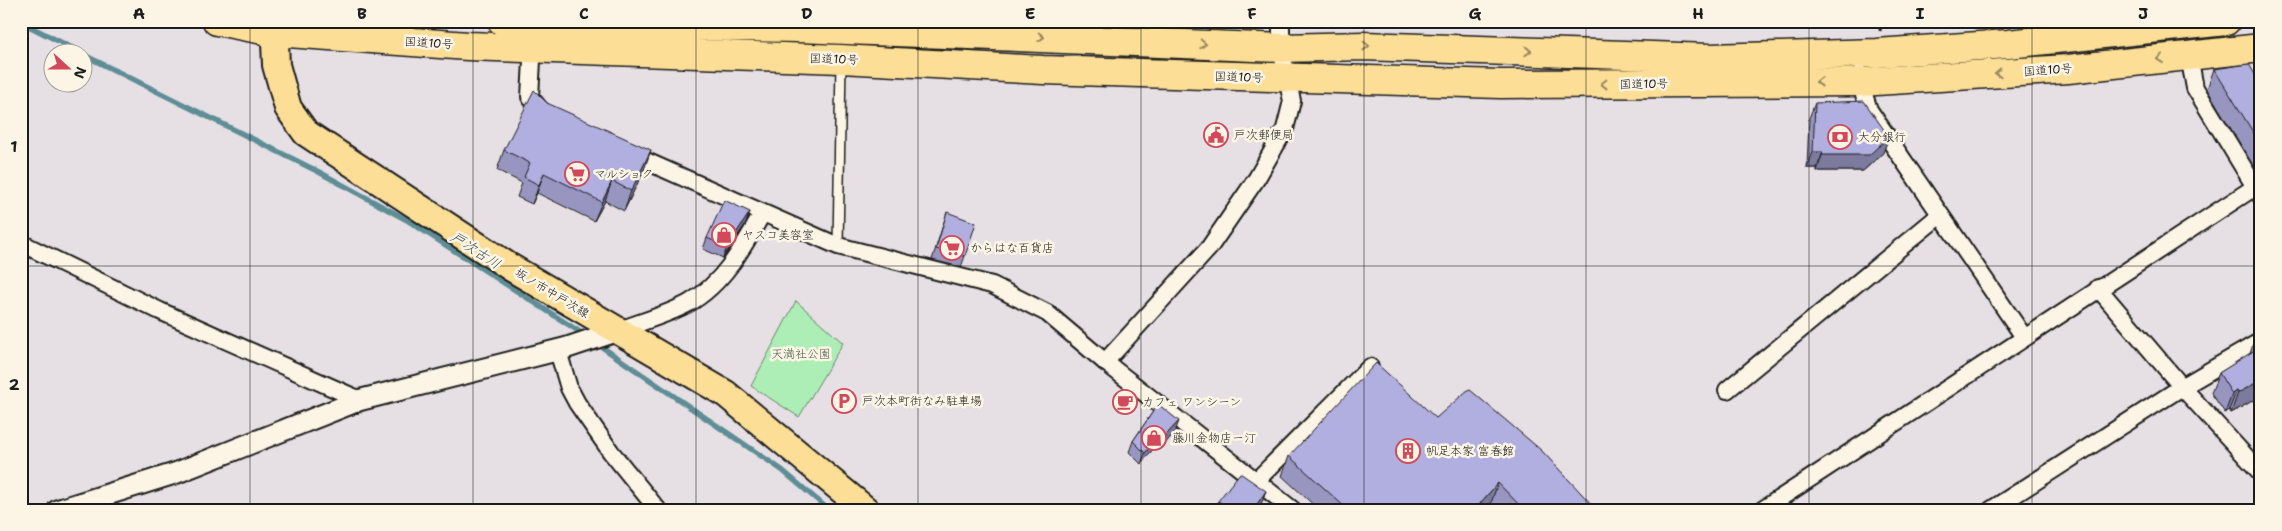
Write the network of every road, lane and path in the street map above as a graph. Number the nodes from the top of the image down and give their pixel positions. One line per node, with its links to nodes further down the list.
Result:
1 (217, 21): 6 (highway, 国道10号)
2 (502, 21): 9 (highway, 国道10号)
3 (2226, 21): 5 (highway, 国道10号)
4 (798, 24): 7 (highway, 国道10号); 9 (highway, 国道10号)
5 (2149, 25): 11 (highway, 国道10号)
6 (274, 26): 9 (highway, 国道10号); 24 (main road, 坂ノ市中戸次線)
7 (888, 26): 8 (highway, 国道10号, one-way to 8)
8 (1281, 34): 11 (highway, 国道10号, one-way to 11); 14 (street)
9 (532, 36): 13 (highway, 国道10号); 16 (street)
10 (2261, 48): 12 (highway, 国道10号)
11 (1859, 53): 15 (street)
12 (2189, 56): 15 (highway, 国道10号, one-way to 15); 18 (street)
13 (841, 59): 14 (highway, 国道10号); 22 (lane)
14 (1289, 79): 15 (highway, 国道10号, one-way to 14); 28 (street)
15 (1860, 82): 20 (street)
16 (561, 122)
17 (614, 146): 19 (street)
18 (2259, 188): 23 (street)
19 (762, 214): 22 (street); 24 (street)
20 (1940, 215): 25 (street); 31 (street)
21 (21, 244): 32 (street)
22 (838, 246): 28 (street)
23 (2098, 288): 25 (street); 30 (street)
24 (609, 334): 27 (street); 38 (main road, 坂ノ市中戸次線)
25 (2024, 337): 40 (street)
26 (2261, 341): 30 (street)
27 (562, 350): 32 (street); 37 (street)
28 (1105, 362): 34 (street)
29 (1370, 367): 34 (street)
30 (2182, 387): 33 (street); 41 (street)
31 (1728, 390)
32 (360, 400): 36 (street)
33 (2261, 473)
34 (1256, 481): 35 (street)
35 (1274, 504): 39 (street)
36 (58, 510)
37 (658, 510)
38 (866, 510)
39 (1293, 510)
40 (1762, 510)
41 (1991, 510)

